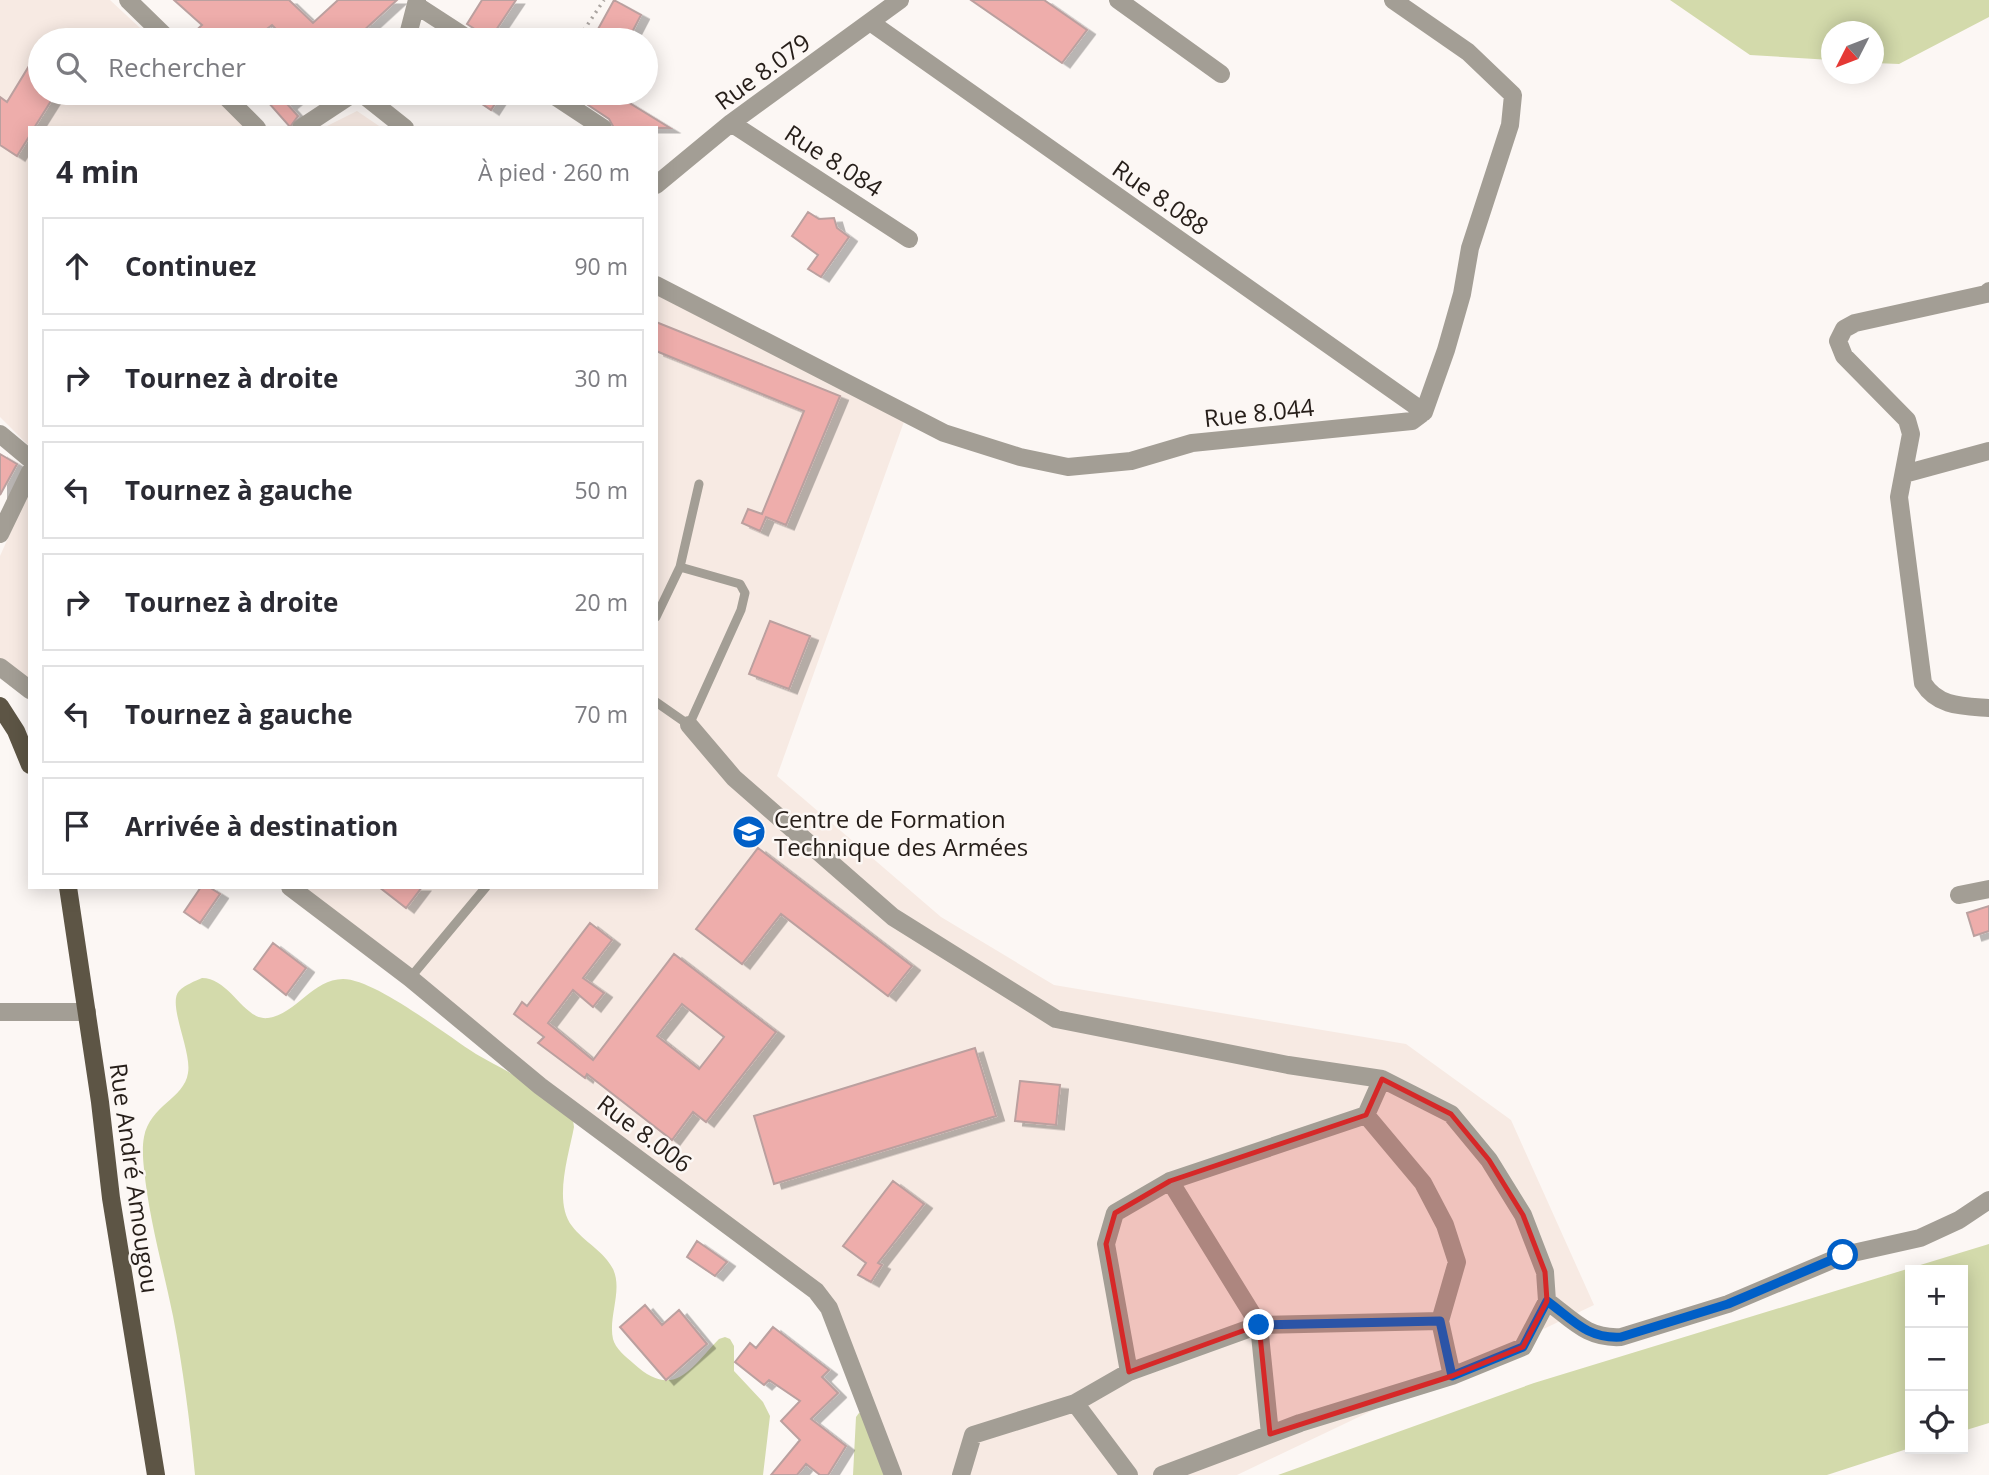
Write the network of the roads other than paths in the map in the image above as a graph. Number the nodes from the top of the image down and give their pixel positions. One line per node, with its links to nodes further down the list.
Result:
1 (900, 0): 6 (street, Rue 8.079)
2 (1118, 0): 10 (street)
3 (1393, 0): 24 (street)
4 (417, 3): 8 (street); 9 (street)
5 (140, 4): 7 (street)
6 (870, 22): 15 (street, Rue 8.079); 24 (street, Rue 8.088)
7 (159, 28)
8 (408, 28)
9 (453, 28)
10 (1221, 74)
11 (234, 105): 16 (street)
12 (336, 105): 17 (street)
13 (376, 105): 18 (street)
14 (568, 105): 19 (street)
15 (731, 123): 20 (street, Rue 8.079); 21 (street, Rue 8.084)
16 (255, 126)
17 (304, 126)
18 (402, 126)
19 (600, 126)
20 (664, 168)
21 (909, 239)
22 (658, 286): 24 (street, Rue 8.044)
23 (1989, 291): 28 (street)
24 (1423, 412)
25 (0, 434): 27 (street)
26 (1989, 451): 28 (street)
27 (28, 457)
28 (1904, 474): 38 (street)
29 (28, 476): 31 (street)
30 (699, 485): 32 (lane)
31 (0, 534)
32 (680, 567): 33 (lane); 39 (lane)
33 (658, 613)
34 (0, 667): 35 (street)
35 (28, 688)
36 (658, 703): 39 (lane)
37 (0, 706): 40 (main road)
38 (1989, 708)
39 (689, 725): 49 (street)
40 (28, 760)
41 (68, 889): 48 (main road, Rue André Amougou)
42 (293, 889): 46 (street, Rue 8.006)
43 (484, 889): 46 (lane)
44 (1989, 889): 45 (street)
45 (1959, 895)
46 (410, 978): 61 (street, Rue 8.006)
47 (0, 1012): 48 (street)
48 (87, 1012): 60 (main road, Rue André Amougou)
49 (1382, 1079): 50 (street); 53 (street)
50 (1366, 1115): 51 (street); 54 (street)
51 (1170, 1181): 55 (street); 56 (street)
52 (1989, 1200): 53 (street)
53 (1547, 1301): 57 (street)
54 (1440, 1321): 55 (street); 57 (street)
55 (1259, 1325): 56 (street); 59 (street)
56 (1129, 1371): 58 (street)
57 (1452, 1376): 59 (street)
58 (1075, 1403): 62 (street); 63 (street)
59 (1270, 1434): 64 (street)
60 (156, 1475)
61 (892, 1475)
62 (961, 1475)
63 (1129, 1475)
64 (1162, 1475)

